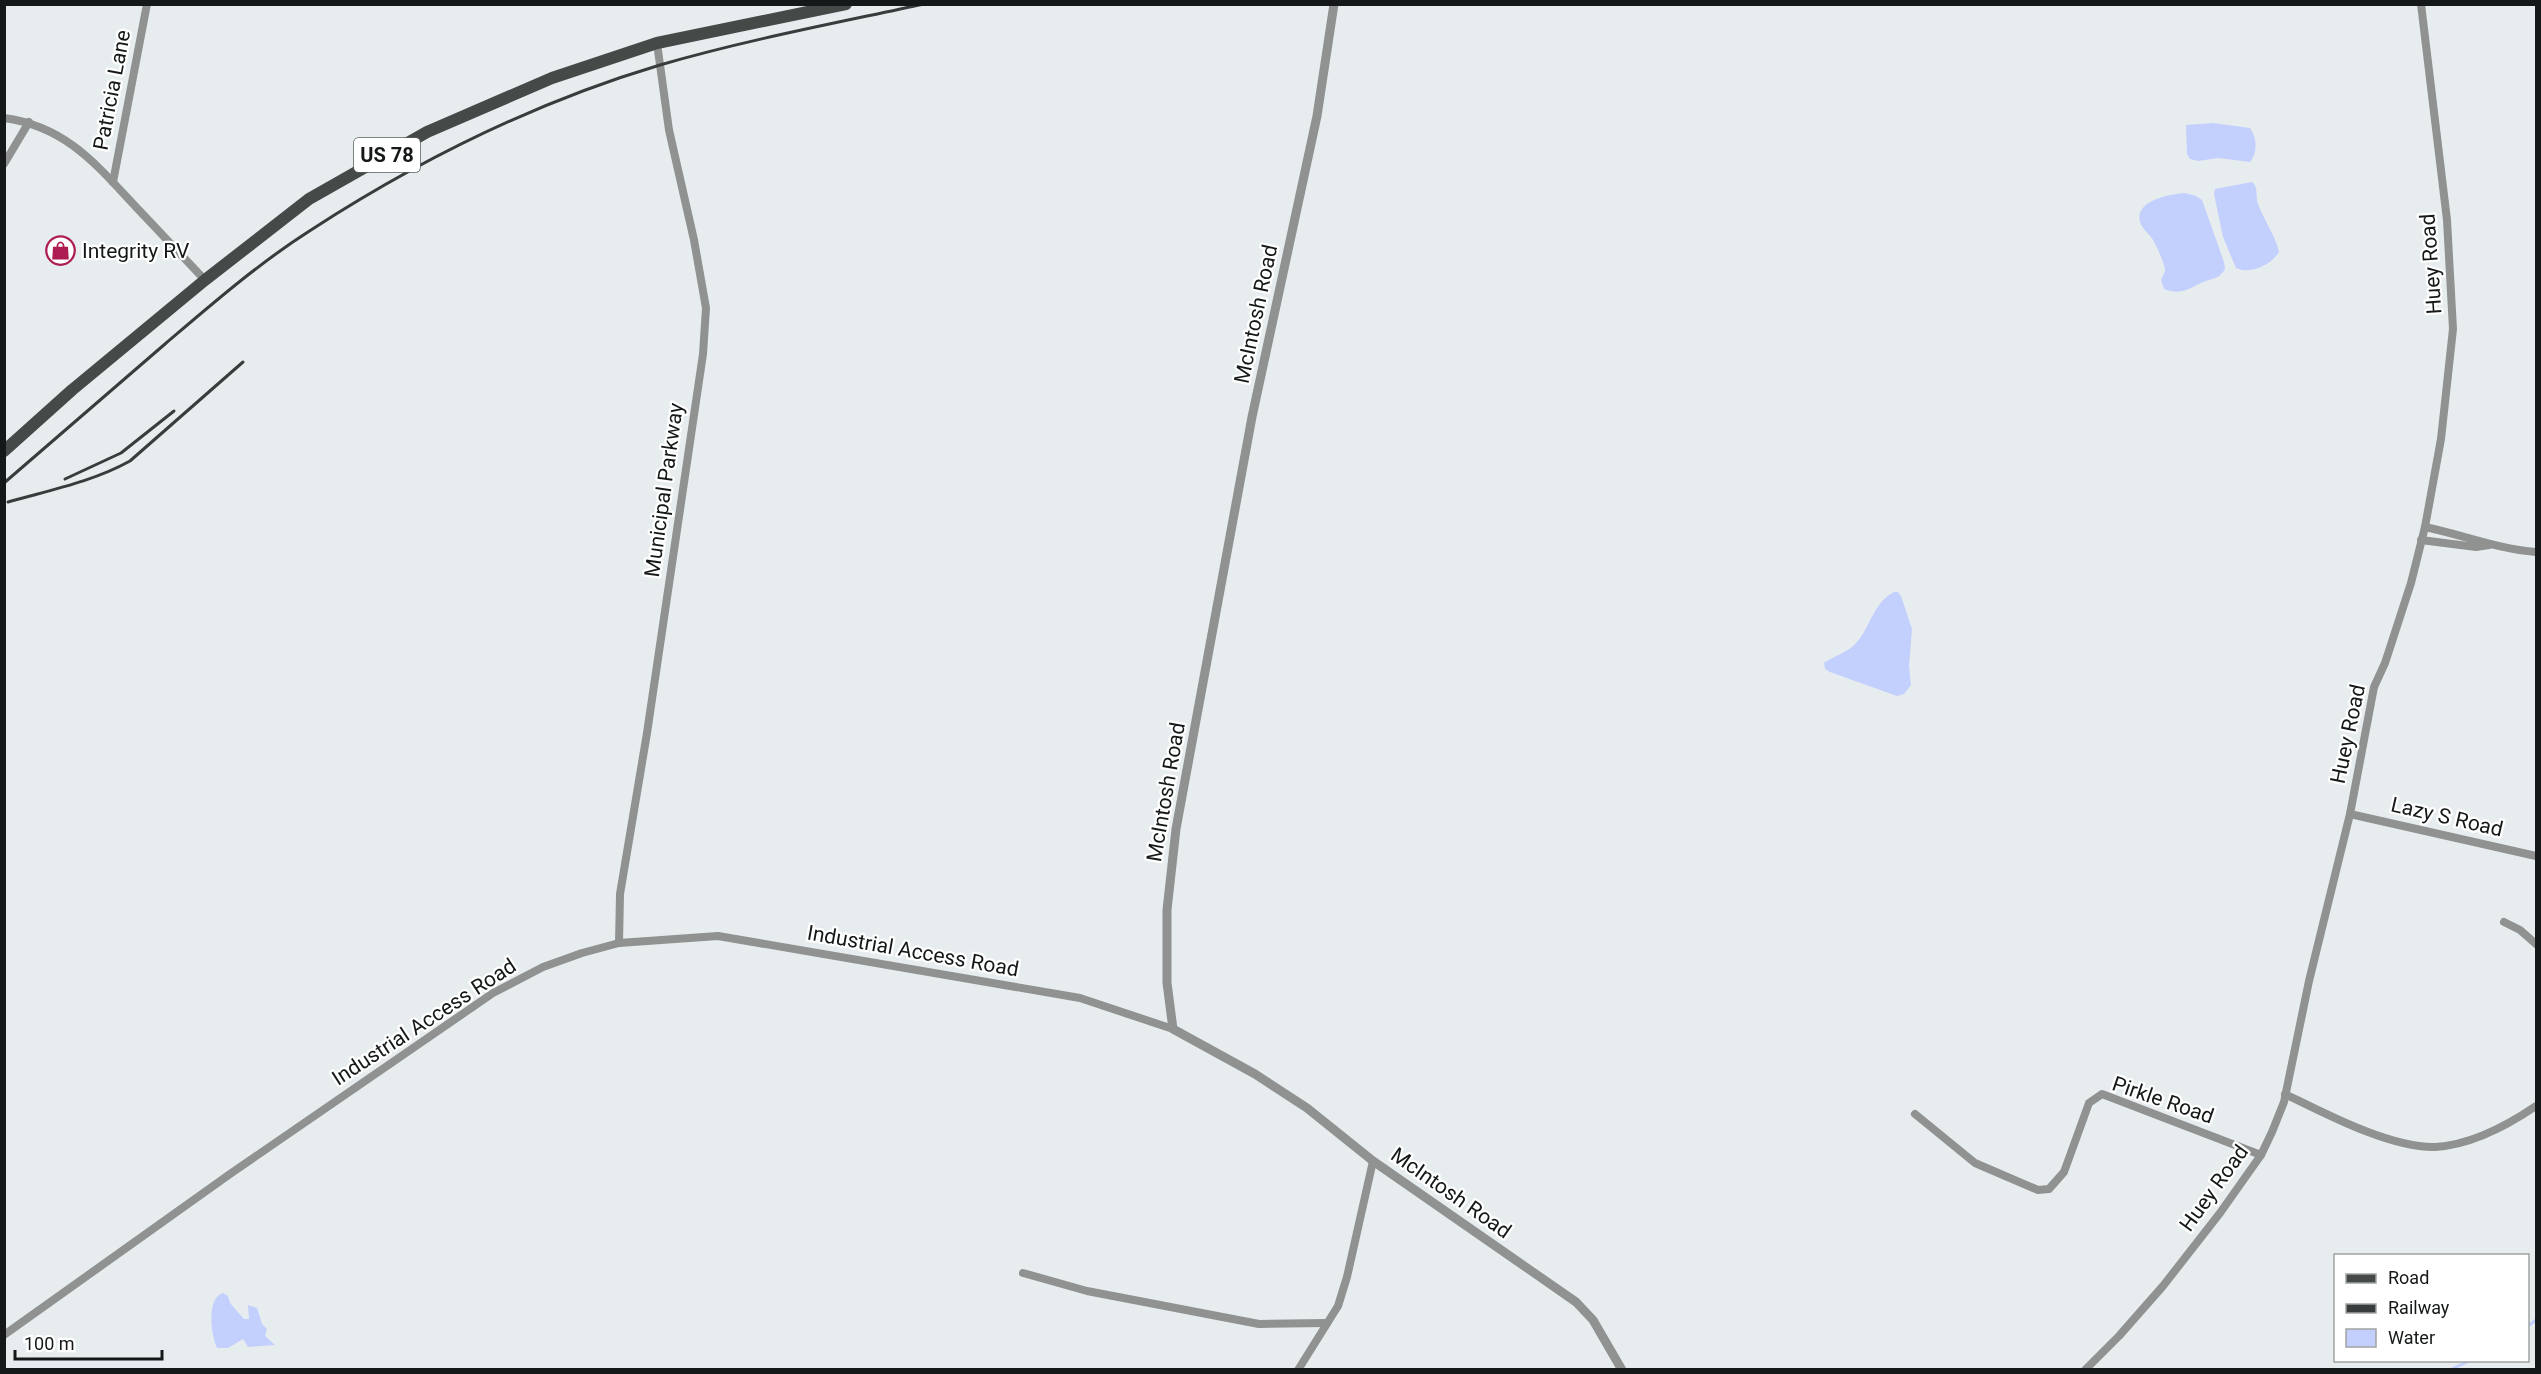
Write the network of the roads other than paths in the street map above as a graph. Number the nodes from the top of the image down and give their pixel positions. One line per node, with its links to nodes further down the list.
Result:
1 (147, 4): 9 (street, Patricia Lane)
2 (846, 4): 5 (main road, US 78)
3 (1334, 4): 21 (street, McIntosh Road)
4 (2421, 4): 12 (street, Huey Road)
5 (657, 43): 10 (main road, US 78); 19 (street, Municipal Parkway)
6 (4, 118): 7 (street)
7 (29, 122): 8 (street); 9 (street)
8 (4, 164)
9 (113, 182): 10 (street)
10 (205, 280): 11 (main road, US 78)
11 (4, 451)
12 (2425, 527): 13 (street, Huey Road); 14 (street)
13 (2421, 540): 14 (street); 16 (street, Huey Road)
14 (2489, 545): 15 (street)
15 (2536, 552)
16 (2350, 814): 17 (street, Lazy S Road); 22 (street, Huey Road)
17 (2536, 856)
18 (2504, 922): 20 (street)
19 (619, 944): 21 (street, Industrial Access Road); 29 (street, Industrial Access Road)
20 (2536, 944)
21 (1173, 1029): 26 (street, McIntosh Road)
22 (2285, 1094): 23 (street); 25 (street, Huey Road)
23 (2536, 1106)
24 (1915, 1114): 25 (street, Pirkle Road)
25 (2261, 1155): 32 (street, Huey Road)
26 (1373, 1161): 28 (street); 31 (street, McIntosh Road)
27 (1023, 1274): 28 (street)
28 (1327, 1323): 30 (street)
29 (4, 1335)
30 (1298, 1370)
31 (1622, 1370)
32 (2085, 1370)

